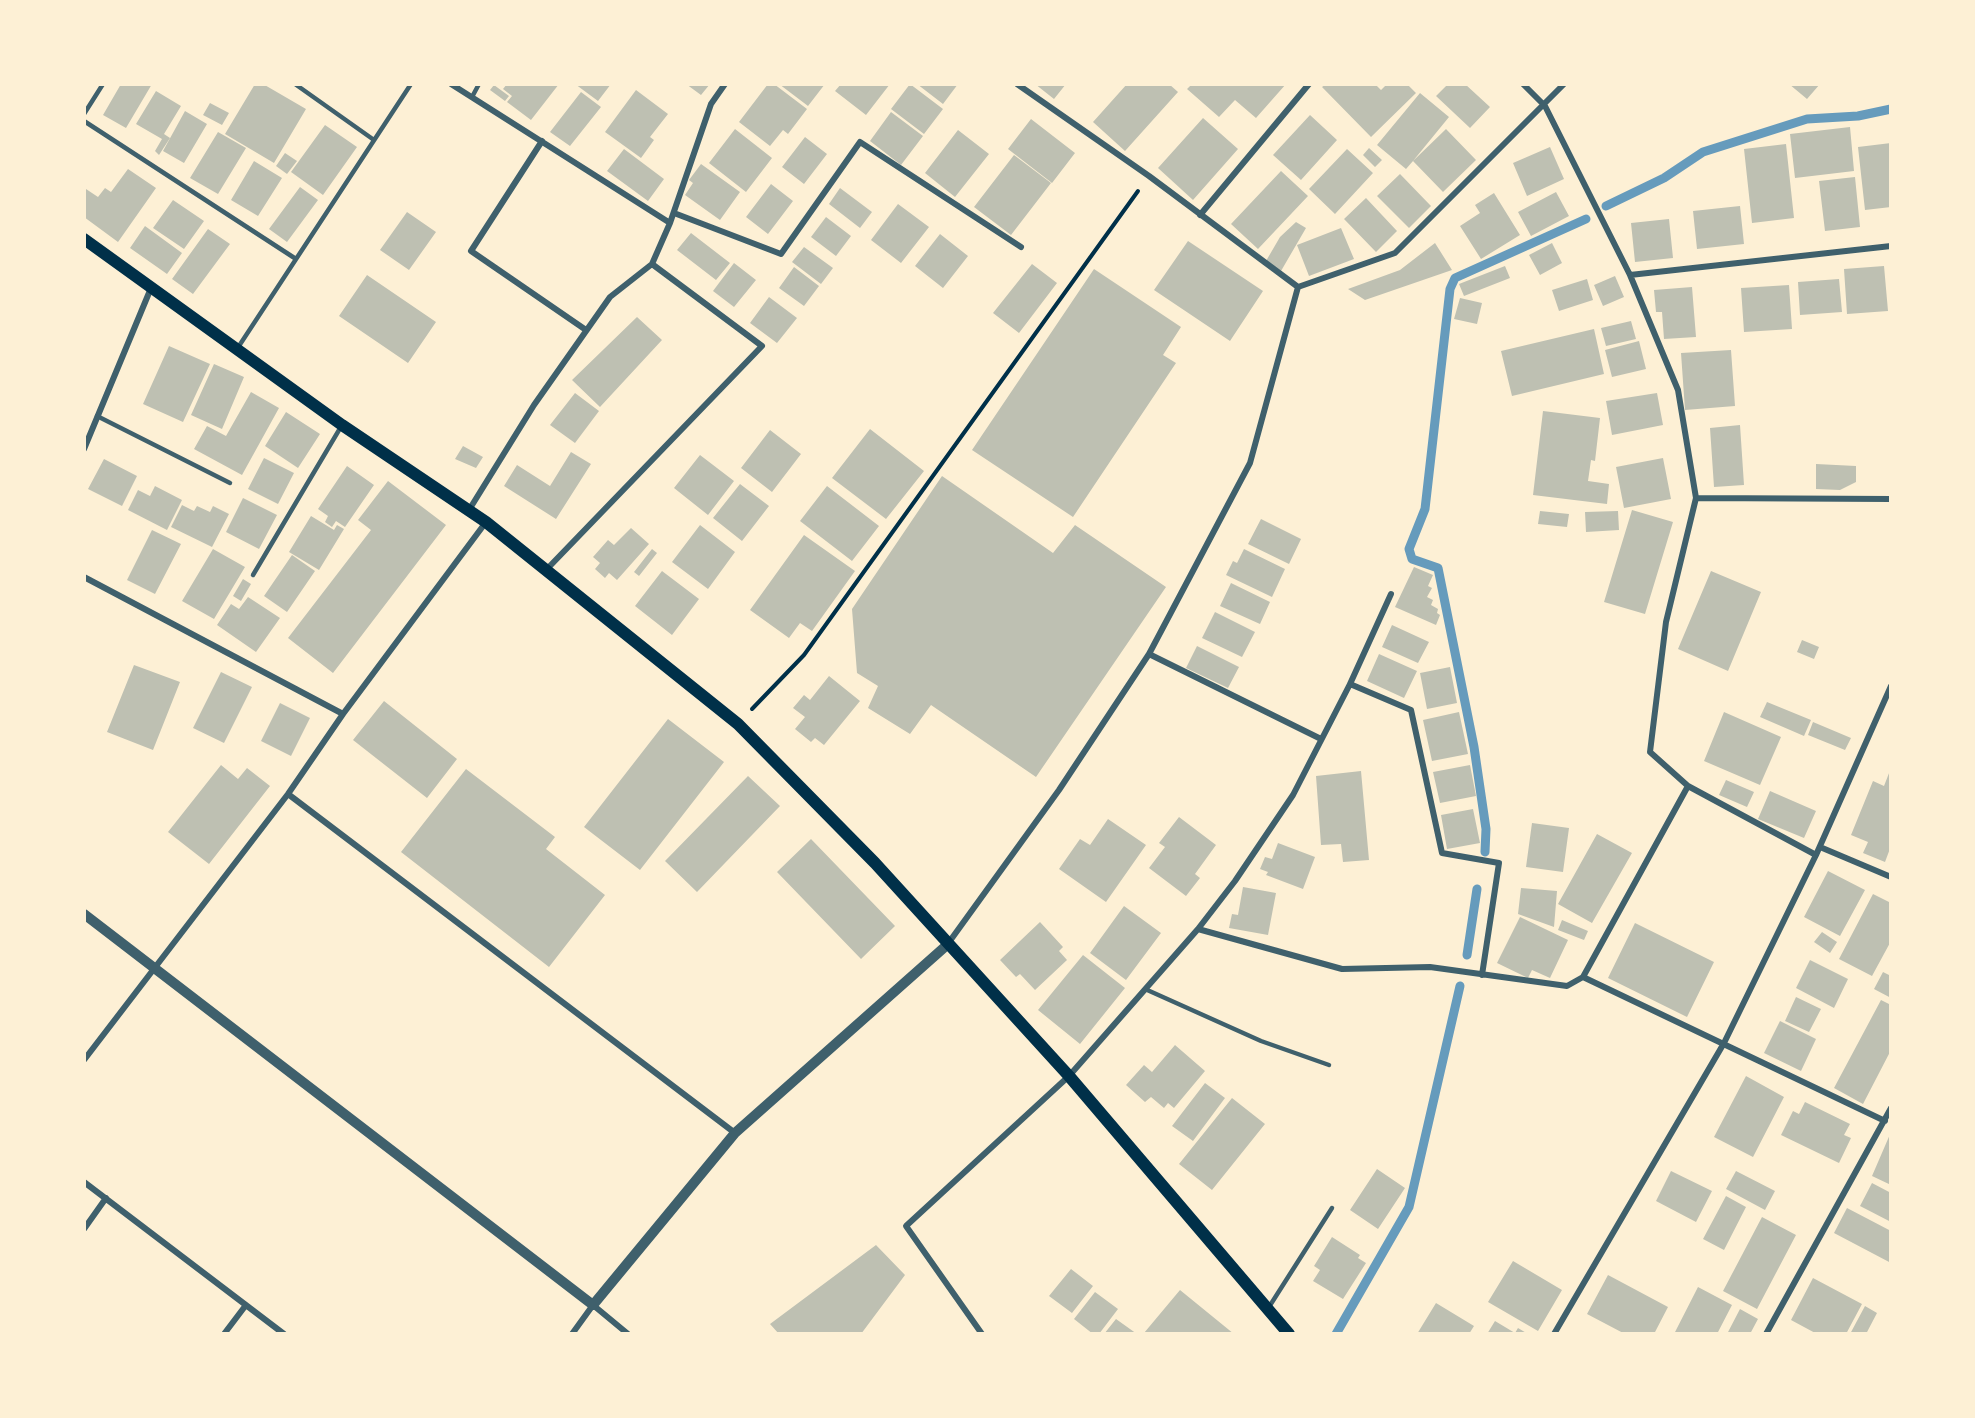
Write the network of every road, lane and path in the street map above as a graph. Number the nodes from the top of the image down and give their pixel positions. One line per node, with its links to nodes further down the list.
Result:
1 (103, 84): 13 (lane)
2 (296, 84): 15 (lane)
3 (411, 84): 15 (lane)
4 (451, 84): 11 (street)
5 (479, 84): 11 (lane)
6 (725, 84): 18 (street)
7 (1017, 84): 17 (street)
8 (1309, 84): 19 (street)
9 (1523, 84): 12 (street)
10 (1564, 84): 12 (street)
11 (472, 97): 16 (street)
12 (1545, 106): 26 (street); 27 (street)
13 (84, 114)
14 (84, 121): 24 (lane)
15 (374, 140): 24 (lane)
16 (542, 141): 20 (street); 29 (street)
17 (1149, 176): 19 (street); 47 (path)
18 (674, 213): 20 (street); 23 (street)
19 (1200, 215): 27 (street)
20 (670, 223): 25 (street)
21 (84, 239): 28 (main road)
22 (1891, 246): 26 (street)
23 (1022, 247)
24 (296, 259): 30 (lane)
25 (652, 264): 29 (street); 39 (street)
26 (1630, 275): 35 (street)
27 (1298, 287): 43 (street)
28 (151, 288): 30 (main road); 31 (street)
29 (586, 330): 37 (street)
30 (237, 349): 32 (main road)
31 (97, 416): 33 (street); 34 (lane)
32 (342, 425): 37 (main road); 40 (lane)
33 (84, 450)
34 (230, 483)
35 (1696, 498): 36 (street); 49 (street)
36 (1891, 499)
37 (469, 510): 38 (main road)
38 (486, 522): 39 (main road); 46 (street)
39 (546, 569): 47 (main road)
40 (253, 575)
41 (84, 577): 46 (street)
42 (1391, 594): 44 (street)
43 (1149, 654): 48 (street); 56 (street)
44 (1350, 684): 48 (street); 58 (street)
45 (1891, 686): 51 (street)
46 (343, 714): 50 (street)
47 (738, 724): 56 (main road)
48 (1321, 739): 55 (street)
49 (1688, 786): 52 (street); 59 (street)
50 (288, 794): 57 (street); 67 (street)
51 (1820, 847): 52 (street); 53 (street)
52 (1816, 855): 61 (street)
53 (1891, 877)
54 (84, 914): 57 (street)
55 (1198, 929): 58 (street); 60 (street)
56 (947, 945): 64 (main road); 67 (street)
57 (154, 967): 62 (street); 73 (street)
58 (1482, 975): 59 (street)
59 (1583, 977): 61 (street)
60 (1145, 989): 63 (lane); 64 (street)
61 (1724, 1043): 66 (street); 81 (street)
62 (84, 1060)
63 (1329, 1065)
64 (1069, 1076): 74 (main road); 79 (street)
65 (1891, 1107): 66 (street)
66 (1885, 1121): 82 (street)
67 (735, 1133): 73 (street)
68 (84, 1182): 69 (street)
69 (106, 1198): 71 (street); 72 (street)
70 (1332, 1208): 74 (lane)
71 (84, 1229)
72 (246, 1305): 75 (street); 76 (street)
73 (593, 1305): 77 (street); 78 (street)
74 (1268, 1309): 80 (main road)
75 (224, 1334)
76 (284, 1334)
77 (572, 1334)
78 (628, 1334)
79 (982, 1334)
80 (1289, 1334)
81 (1554, 1334)
82 (1766, 1334)

